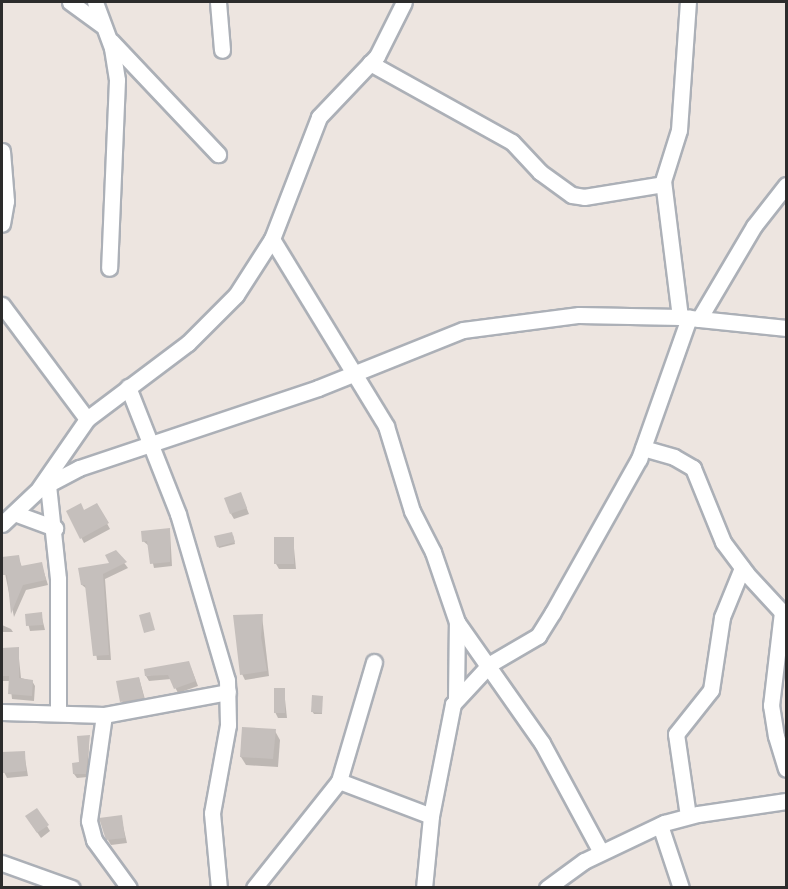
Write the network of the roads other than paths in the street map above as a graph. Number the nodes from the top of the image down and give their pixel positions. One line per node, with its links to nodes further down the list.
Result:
1 (70, 2): 6 (street)
2 (95, 2): 6 (street)
3 (218, 2): 7 (street)
4 (404, 2): 8 (street)
5 (688, 2): 11 (street)
6 (105, 31): 10 (street); 15 (street)
7 (222, 50)
8 (370, 63): 11 (street); 14 (street)
9 (2, 151): 13 (street)
10 (218, 154)
11 (663, 184): 17 (street)
12 (785, 191): 17 (street)
13 (2, 224)
14 (272, 239): 19 (street); 20 (street)
15 (109, 268)
16 (3, 309): 21 (street)
17 (690, 318): 18 (street); 19 (street); 23 (street)
18 (786, 328)
19 (352, 374): 22 (street); 28 (street)
20 (128, 387): 21 (street); 22 (street)
21 (87, 419): 24 (street)
22 (148, 442): 24 (street); 31 (street)
23 (643, 448): 27 (street); 30 (street)
24 (43, 487): 25 (street); 26 (street)
25 (6, 519): 26 (street)
26 (55, 528): 34 (street)
27 (742, 568): 36 (street); 40 (street)
28 (457, 622): 30 (street); 32 (street)
29 (374, 662): 37 (street)
30 (490, 664): 32 (street); 42 (street)
31 (228, 692): 35 (street); 46 (street)
32 (456, 699): 39 (street)
33 (2, 712): 34 (street)
34 (58, 713): 35 (street)
35 (104, 715): 45 (street)
36 (786, 768)
37 (339, 781): 39 (street); 47 (street)
38 (786, 801): 40 (street)
39 (431, 816): 48 (street)
40 (688, 816): 41 (street)
41 (660, 825): 42 (street); 50 (street)
42 (601, 852): 49 (street)
43 (2, 863): 44 (street)
44 (72, 888)
45 (129, 888)
46 (219, 888)
47 (254, 888)
48 (424, 888)
49 (548, 888)
50 (681, 888)

